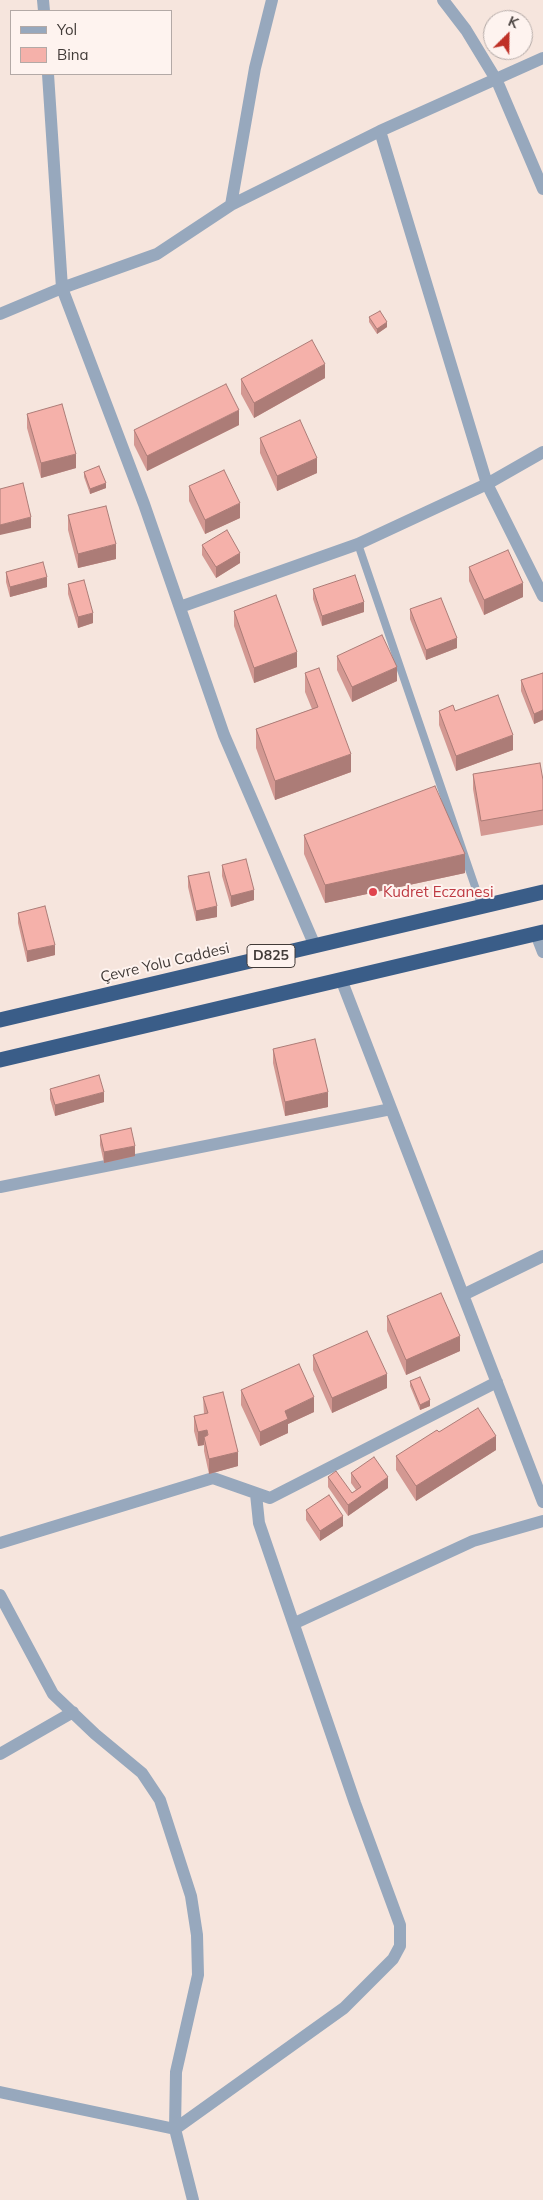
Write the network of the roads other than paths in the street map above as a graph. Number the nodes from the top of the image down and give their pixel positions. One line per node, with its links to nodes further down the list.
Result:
1 (272, 0): 8 (street)
2 (444, 0): 5 (street)
3 (543, 58): 5 (street)
4 (48, 75): 9 (street)
5 (497, 80): 6 (street); 7 (street)
6 (380, 131): 8 (street); 12 (street)
7 (543, 189)
8 (231, 205): 9 (street)
9 (62, 288): 10 (street); 15 (street)
10 (0, 314)
11 (543, 452): 12 (street)
12 (487, 484): 13 (street); 14 (street)
13 (358, 544): 15 (street); 17 (lane)
14 (543, 596)
15 (180, 607): 19 (street)
16 (543, 892): 17 (highway, Çevre Yolu Caddesi / D825)
17 (482, 906): 19 (highway, Çevre Yolu Caddesi / D825)
18 (539, 933): 20 (street); 21 (highway, D825)
19 (316, 946): 22 (highway, Çevre Yolu Caddesi / D825)
20 (543, 952)
21 (341, 980): 23 (highway, D825); 24 (street)
22 (0, 1020)
23 (0, 1060)
24 (391, 1109): 25 (street); 27 (street)
25 (0, 1187)
26 (543, 1256): 27 (street)
27 (463, 1295): 28 (street)
28 (497, 1382): 29 (street); 30 (street)
29 (256, 1494): 32 (street); 34 (street)
30 (543, 1502)
31 (543, 1521): 34 (street)
32 (0, 1543)
33 (0, 1595): 35 (street)
34 (295, 1623): 38 (street)
35 (72, 1712): 36 (street); 38 (street)
36 (0, 1754)
37 (0, 2092): 38 (street)
38 (175, 2129): 39 (street)
39 (193, 2200)

